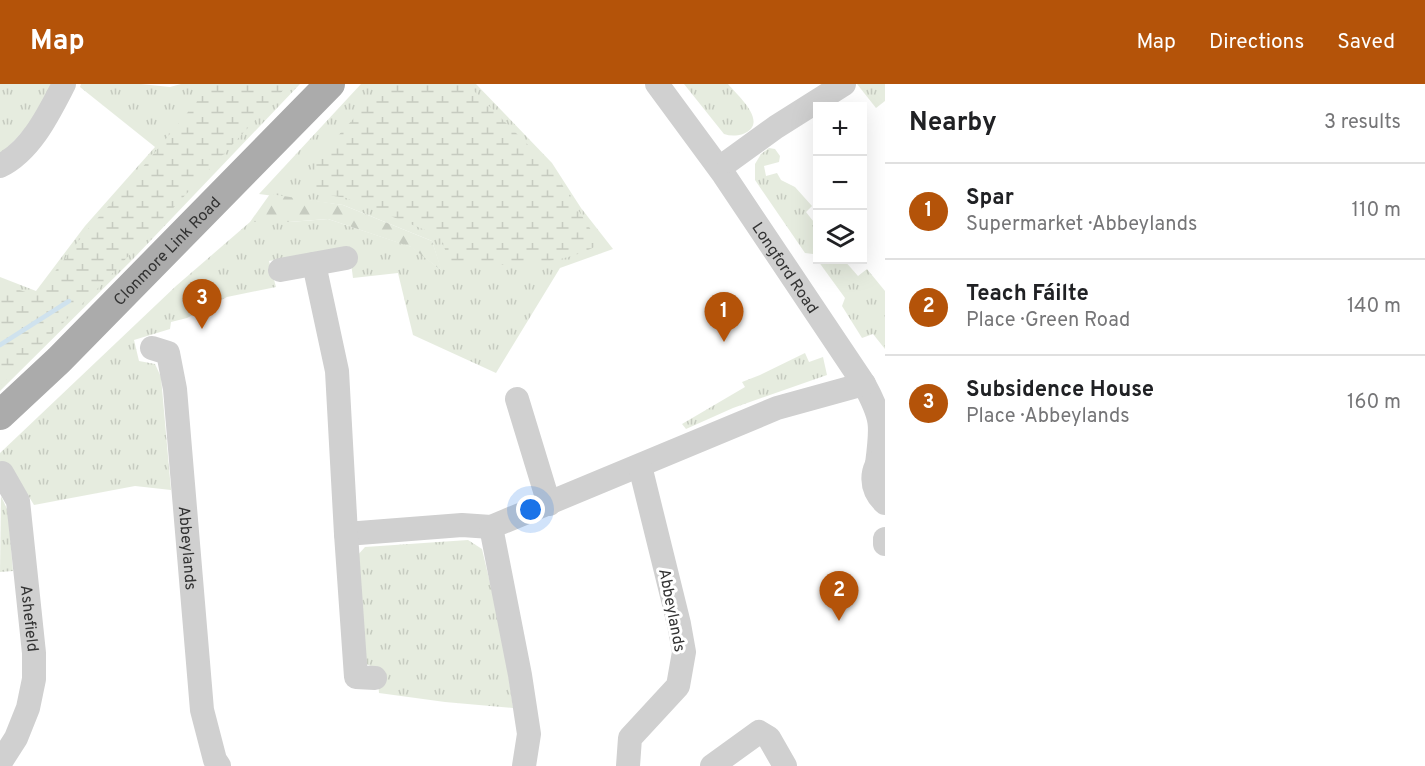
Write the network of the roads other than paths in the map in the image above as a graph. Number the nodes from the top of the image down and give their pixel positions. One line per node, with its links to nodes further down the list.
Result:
1 (64, 84): 7 (street)
2 (330, 84): 18 (main road, Clonmore Link Road)
3 (657, 84): 8 (street, Longford Road)
4 (669, 84): 6 (street)
5 (844, 84): 6 (street)
6 (728, 159): 8 (street); 12 (street)
7 (0, 166)
8 (750, 212): 13 (street, Longford Road)
9 (346, 258): 10 (street)
10 (314, 264): 11 (street); 25 (street)
11 (280, 270)
12 (808, 279): 13 (street); 17 (street)
13 (827, 326): 15 (street, Longford Road)
14 (152, 348): 30 (street, Abbeylands)
15 (864, 384): 19 (street, Longford Road); 20 (street)
16 (517, 399): 23 (street)
17 (885, 406)
18 (0, 415)
19 (881, 459): 22 (street, Longford Road)
20 (640, 466): 23 (street); 32 (street, Abbeylands)
21 (0, 475): 29 (street, Ashefield)
22 (885, 503)
23 (549, 504): 24 (street)
24 (491, 527): 25 (street); 31 (street)
25 (346, 534): 28 (street)
26 (885, 539): 27 (street)
27 (885, 544)
28 (375, 678)
29 (0, 763)
30 (212, 764)
31 (524, 766)
32 (628, 766)
33 (712, 766): 34 (street)
34 (785, 766)

